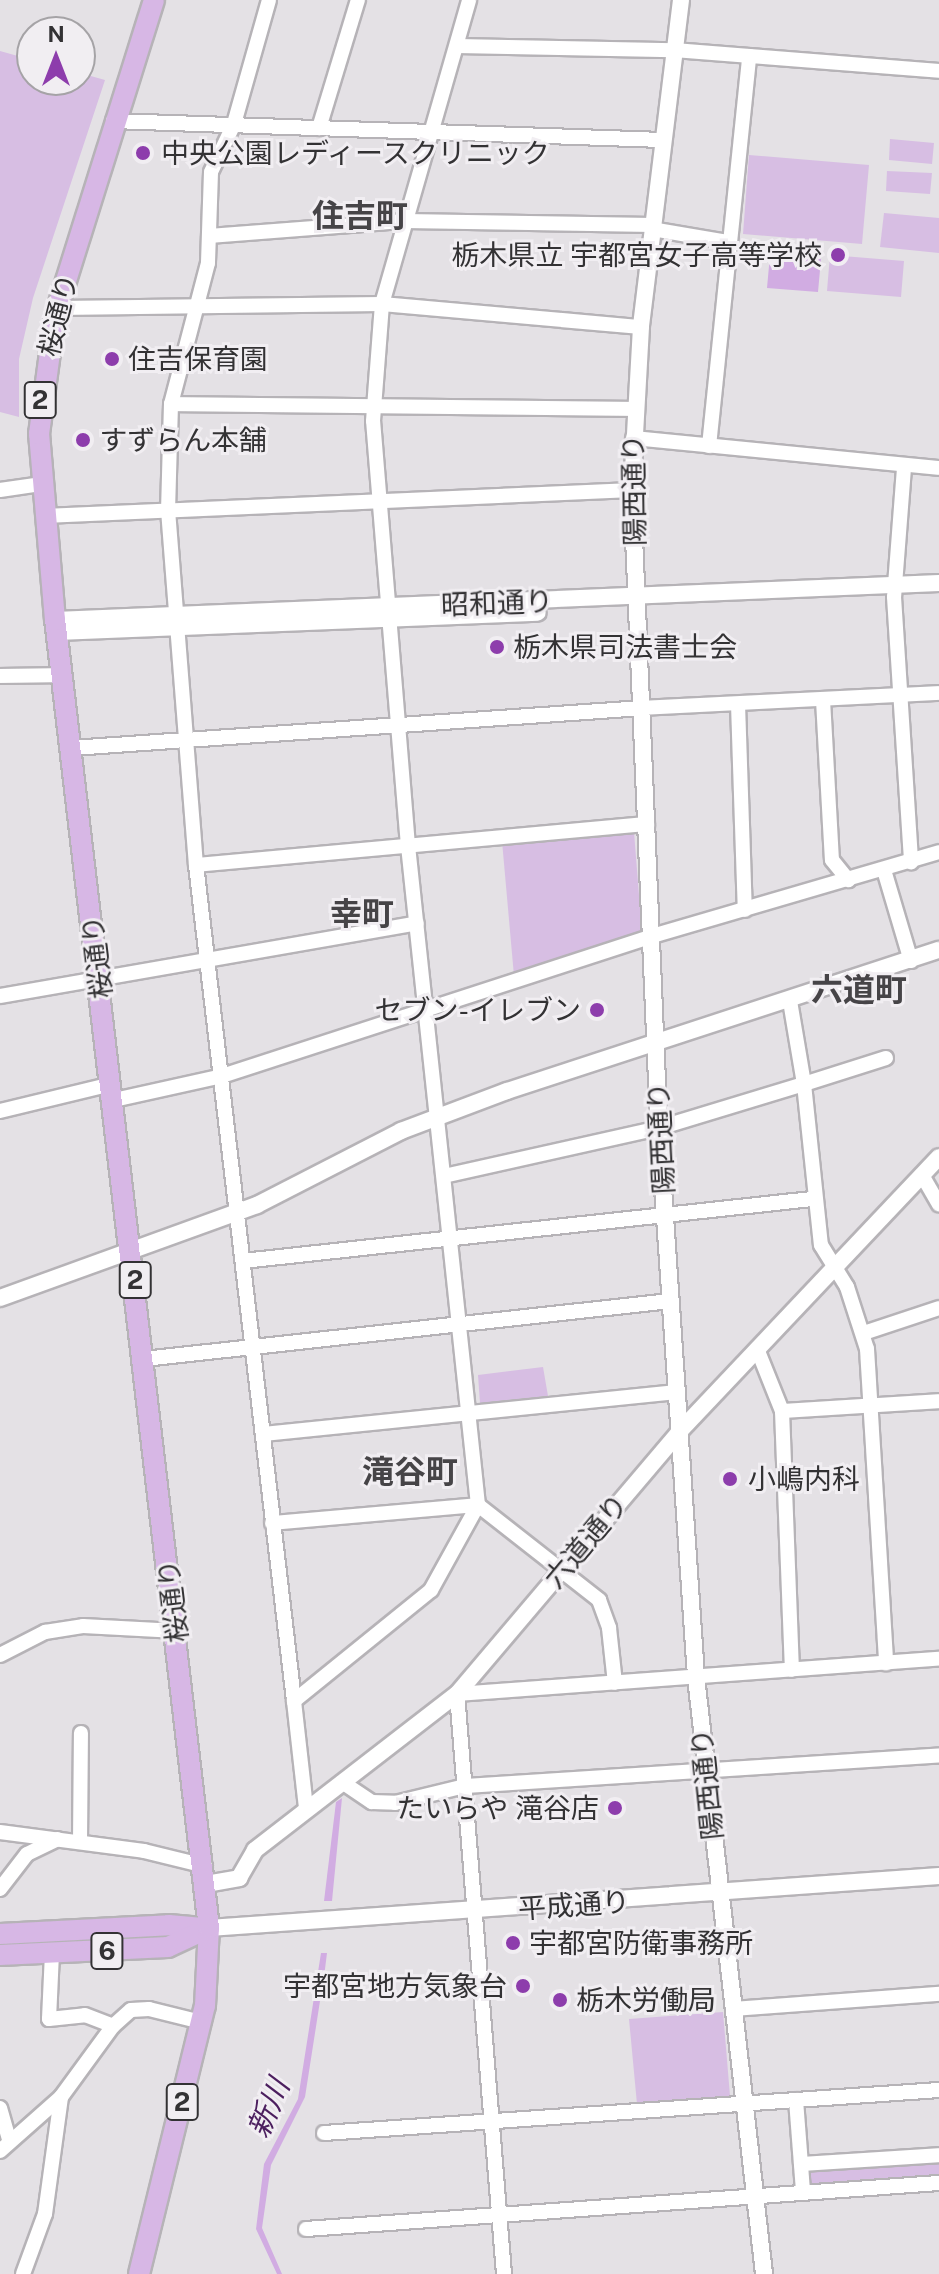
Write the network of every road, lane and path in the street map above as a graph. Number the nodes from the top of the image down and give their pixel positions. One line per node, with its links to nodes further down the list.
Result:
1 (154, 0): 10 (main road, 桜通り / 2)
2 (269, 0): 11 (street)
3 (358, 0): 12 (street)
4 (469, 0): 6 (street)
5 (681, 0): 7 (street, 陽西通り)
6 (457, 46): 7 (street); 13 (street)
7 (674, 50): 8 (street); 14 (street, 陽西通り)
8 (749, 56): 9 (street); 18 (street)
9 (939, 71)
10 (113, 121): 11 (street); 21 (main road, 桜通り / 2)
11 (234, 124): 12 (street); 17 (street)
12 (319, 128): 13 (street)
13 (431, 132): 14 (street); 15 (street)
14 (663, 140): 16 (street, 陽西通り)
15 (405, 221): 16 (street); 17 (street); 20 (street)
16 (652, 227): 18 (street); 22 (street, 陽西通り)
17 (209, 236): 19 (street)
18 (728, 242): 27 (street)
19 (194, 304): 20 (street); 21 (street); 24 (street)
20 (382, 304): 22 (street); 23 (street)
21 (58, 308): 30 (main road, 桜通り / 2)
22 (641, 327): 25 (street, 陽西通り)
23 (373, 403): 24 (street); 25 (street); 33 (street)
24 (171, 404): 34 (street)
25 (634, 409): 26 (street, 陽西通り)
26 (633, 438): 27 (street); 32 (street, 陽西通り)
27 (709, 446): 28 (street)
28 (904, 468): 29 (street); 37 (street)
29 (939, 468)
30 (41, 484): 31 (street); 35 (main road, 桜通り / 2)
31 (0, 490)
32 (632, 490): 33 (street); 39 (street, 陽西通り)
33 (379, 498): 34 (street); 40 (street)
34 (168, 510): 35 (street); 41 (street)
35 (44, 516): 42 (main road, 桜通り / 2)
36 (939, 583): 37 (street, 昭和通り)
37 (894, 591): 38 (street, 昭和通り); 39 (street, 昭和通り); 46 (street)
38 (939, 594)
39 (637, 604): 40 (street, 昭和通り); 49 (street, 陽西通り)
40 (390, 614): 41 (street, 昭和通り); 50 (street)
41 (179, 622): 42 (street, 昭和通り); 51 (street)
42 (56, 626): 43 (main road, 桜通り / 2)
43 (63, 675): 44 (street); 52 (main road, 桜通り / 2)
44 (0, 676)
45 (939, 693): 46 (street)
46 (898, 696): 47 (street); 56 (street)
47 (823, 700): 48 (street); 59 (street)
48 (738, 704): 49 (street); 60 (street)
49 (642, 708): 50 (street); 53 (street, 陽西通り)
50 (401, 726): 51 (street); 54 (street)
51 (190, 739): 52 (street); 57 (street)
52 (72, 748): 66 (main road, 桜通り / 2)
53 (647, 824): 54 (street); 62 (street, 陽西通り)
54 (408, 846): 57 (street); 61 (street)
55 (939, 852): 56 (street)
56 (911, 862): 58 (street)
57 (196, 865): 65 (street)
58 (884, 870): 59 (street); 64 (street)
59 (848, 880): 60 (street)
60 (745, 910): 62 (street)
61 (417, 923): 65 (street); 69 (street)
62 (652, 936): 69 (street); 70 (street, 陽西通り)
63 (939, 950): 64 (street)
64 (911, 961): 68 (street)
65 (206, 963): 66 (street); 72 (street)
66 (100, 981): 67 (street); 74 (main road, 桜通り / 2)
67 (0, 996)
68 (790, 1001): 70 (street); 73 (street)
69 (427, 1011): 72 (street); 76 (street)
70 (656, 1041): 76 (street); 77 (street, 陽西通り)
71 (886, 1058): 73 (street)
72 (222, 1076): 74 (street); 83 (street)
73 (804, 1084): 77 (street); 81 (street)
74 (113, 1092): 75 (street); 86 (main road, 桜通り / 2)
75 (0, 1111)
76 (438, 1117): 80 (street); 83 (street)
77 (659, 1128): 80 (street); 84 (street, 陽西通り)
78 (939, 1157): 79 (street, 六道通り)
79 (922, 1175): 82 (street); 88 (street, 六道通り)
80 (444, 1176): 85 (street)
81 (812, 1199): 84 (street); 88 (street)
82 (939, 1204)
83 (237, 1211): 86 (street); 87 (street)
84 (666, 1215): 85 (street); 90 (street, 陽西通り)
85 (451, 1236): 87 (street); 92 (street)
86 (132, 1247): 89 (street); 96 (main road, 桜通り / 2)
87 (243, 1261): 94 (street)
88 (836, 1270): 93 (street); 95 (street, 六道通り)
89 (0, 1298)
90 (670, 1301): 92 (street); 97 (street, 陽西通り)
91 (939, 1308): 93 (street)
92 (461, 1324): 94 (street); 100 (street)
93 (864, 1333): 99 (street)
94 (253, 1347): 96 (street); 103 (street)
95 (758, 1351): 101 (street); 102 (street, 六道通り)
96 (144, 1359): 107 (main road, 桜通り / 2)
97 (675, 1392): 100 (street); 102 (street, 陽西通り)
98 (939, 1401): 99 (street)
99 (872, 1404): 101 (street); 110 (street)
100 (470, 1411): 103 (street); 104 (street)
101 (782, 1411): 111 (street)
102 (679, 1432): 106 (street, 六道通り); 112 (street, 陽西通り)
103 (263, 1434): 105 (street)
104 (478, 1505): 105 (street); 106 (street); 115 (street)
105 (272, 1523): 115 (street)
106 (563, 1567): 113 (street); 114 (street, 六道通り)
107 (177, 1631): 108 (street); 125 (main road, 桜通り / 2)
108 (0, 1655)
109 (939, 1659): 110 (street)
110 (886, 1663): 111 (street)
111 (792, 1670): 112 (street)
112 (696, 1677): 113 (street); 118 (street, 陽西通り)
113 (615, 1683): 114 (street)
114 (457, 1694): 119 (street, 六道通り); 120 (street)
115 (294, 1701): 121 (street)
116 (81, 1733): 124 (street)
117 (939, 1755): 118 (street)
118 (706, 1771): 120 (street); 128 (street, 陽西通り)
119 (338, 1785): 120 (street); 121 (street, 六道通り)
120 (465, 1786): 129 (street)
121 (306, 1808): 125 (street, 六道通り)
122 (0, 1832): 123 (street)
123 (58, 1839): 124 (street); 127 (street)
124 (80, 1842): 125 (street)
125 (206, 1875): 130 (main road, 桜通り / 2)
126 (939, 1876): 128 (street, 平成通り)
127 (0, 1889)
128 (719, 1895): 129 (street, 平成通り); 135 (street, 陽西通り)
129 (476, 1911): 130 (street, 平成通り); 143 (street)
130 (209, 1928): 131 (main road, 6); 132 (main road, 6); 136 (main road, 2)
131 (0, 1934)
132 (52, 1953): 133 (main road, 6); 137 (street)
133 (0, 1955)
134 (939, 1994): 135 (street)
135 (733, 2009): 141 (street, 陽西通り)
136 (201, 2022): 137 (street); 154 (main road, 2)
137 (113, 2026): 139 (street)
138 (939, 2090): 140 (street)
139 (61, 2097): 145 (street); 153 (street)
140 (796, 2100): 141 (street); 147 (street)
141 (745, 2103): 143 (street); 150 (street, 陽西通り)
142 (0, 2108): 145 (street)
143 (493, 2122): 144 (street); 151 (street)
144 (324, 2133)
145 (5, 2147)
146 (939, 2155): 147 (street)
147 (801, 2164): 149 (street)
148 (939, 2183): 149 (street)
149 (803, 2192): 150 (street)
150 (755, 2194): 151 (street); 156 (street, 陽西通り)
151 (498, 2214): 152 (street); 155 (street)
152 (306, 2229)
153 (23, 2274)
154 (139, 2274)
155 (504, 2274)
156 (764, 2274)

